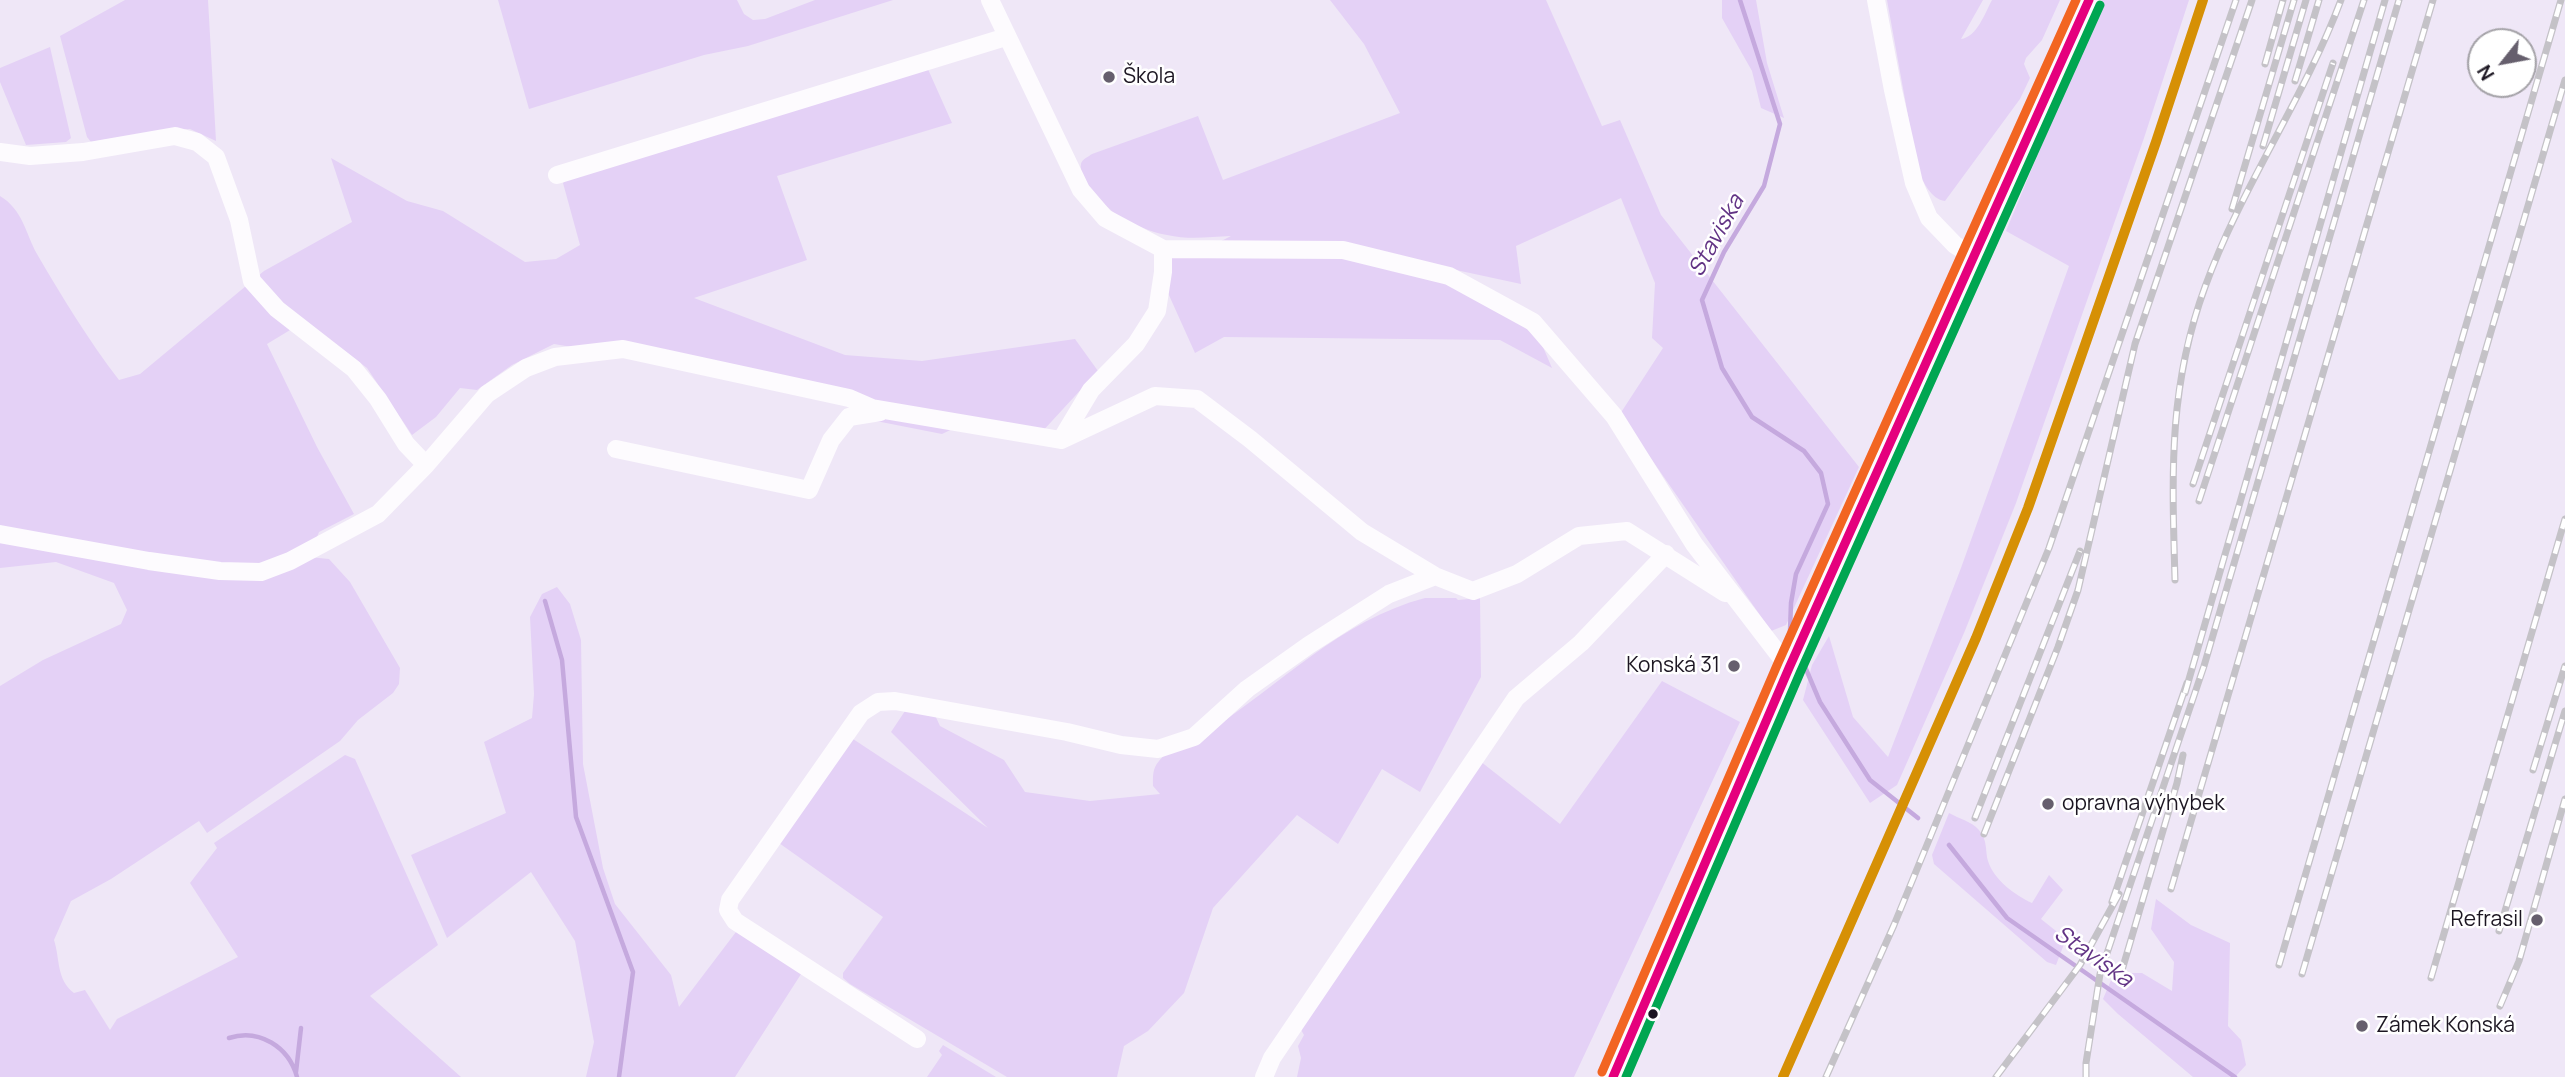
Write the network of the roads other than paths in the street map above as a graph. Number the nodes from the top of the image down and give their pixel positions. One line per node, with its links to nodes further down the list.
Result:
1 (989, 0): 4 (street)
2 (1876, 0): 8 (street)
3 (2089, 0): 8 (main road)
4 (1006, 37): 6 (street); 7 (street)
5 (0, 152): 12 (street)
6 (557, 175)
7 (1163, 249): 10 (street); 16 (street)
8 (1975, 257): 17 (main road)
9 (887, 410): 10 (street); 11 (street); 12 (street)
10 (1061, 440): 15 (street)
11 (616, 449)
12 (426, 465): 13 (street)
13 (0, 534)
14 (1666, 554): 15 (street); 16 (street); 19 (street)
15 (1435, 576): 18 (street)
16 (1734, 599): 17 (street)
17 (1789, 668): 20 (main road)
18 (916, 1039)
19 (1264, 1077)
20 (1613, 1077)

